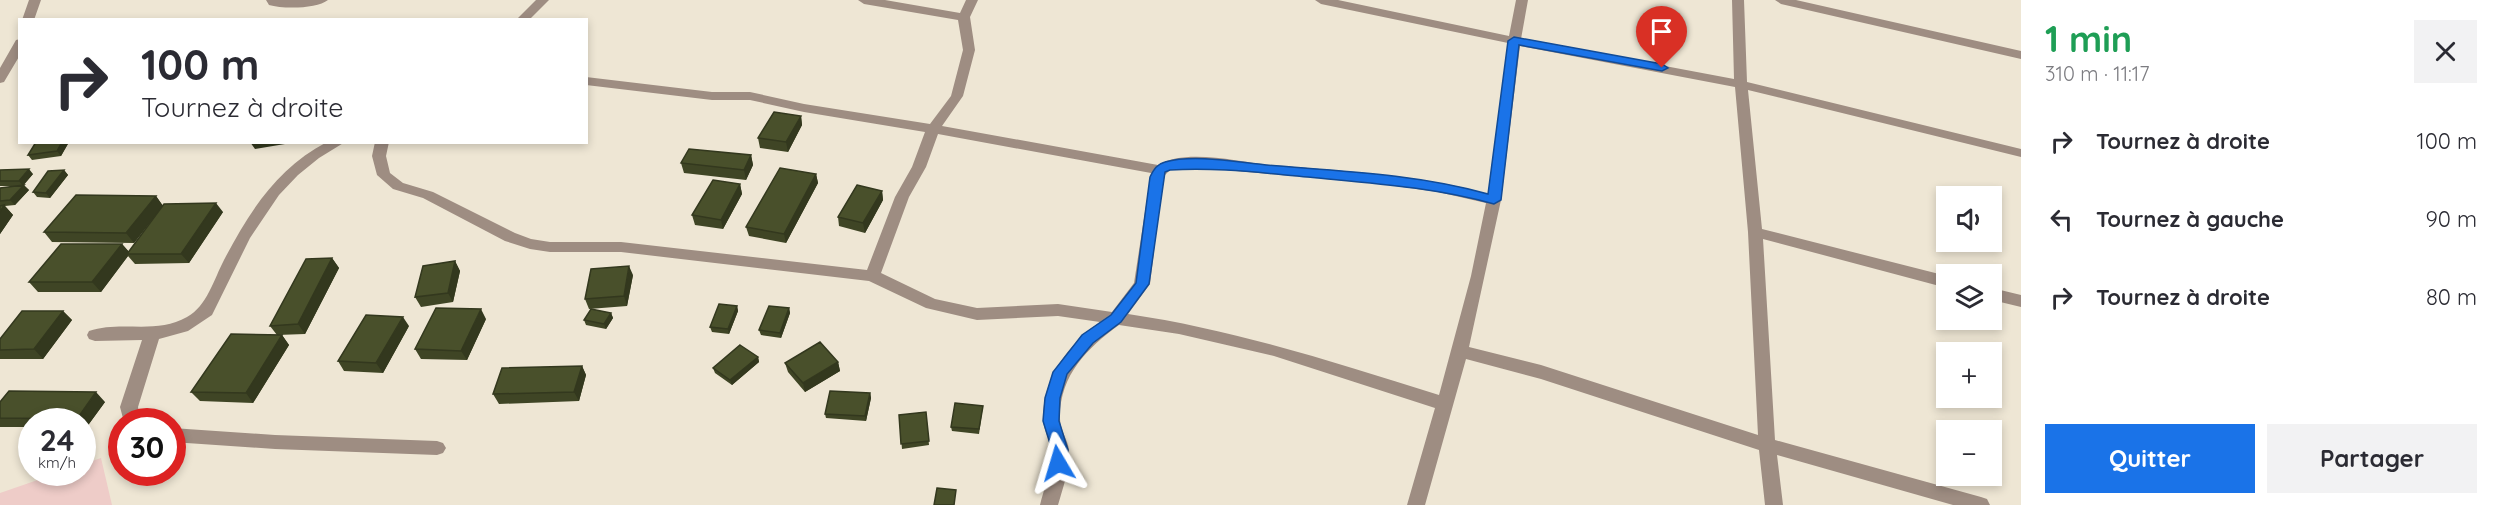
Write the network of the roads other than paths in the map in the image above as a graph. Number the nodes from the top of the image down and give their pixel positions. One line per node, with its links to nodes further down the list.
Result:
1 (35, 0): 13 (street)
2 (272, 0): 3 (street)
3 (322, 0)
4 (543, 0): 14 (street)
5 (864, 0): 12 (street)
6 (972, 0): 12 (street)
7 (1321, 0): 11 (street)
8 (1522, 0): 15 (street)
9 (1738, 0): 20 (street)
10 (1781, 0): 17 (street)
11 (1352, 4): 15 (street)
12 (964, 17): 21 (street)
13 (29, 18)
14 (524, 18)
15 (1514, 41): 20 (street); 26 (street)
16 (18, 47): 18 (street)
17 (2021, 55)
18 (0, 79)
19 (588, 81): 21 (street)
20 (1741, 84): 24 (street); 27 (street)
21 (933, 129): 25 (street); 28 (street)
22 (335, 144): 33 (street)
23 (381, 144): 28 (street)
24 (2021, 153)
25 (1160, 170): 26 (street); 32 (street)
26 (1494, 200): 35 (street)
27 (1755, 232): 29 (street); 39 (street)
28 (872, 276): 32 (street)
29 (1936, 279)
30 (2002, 296): 31 (street)
31 (2021, 301)
32 (1116, 319): 36 (street); 41 (street)
33 (153, 332): 34 (street); 37 (street)
34 (95, 335)
35 (1460, 351): 36 (street); 39 (street)
36 (1445, 404): 42 (street)
37 (129, 408)
38 (186, 436): 40 (street)
39 (1767, 446): 43 (street); 44 (street)
40 (437, 448)
41 (1049, 505)
42 (1416, 505)
43 (1774, 505)
44 (1981, 505)

